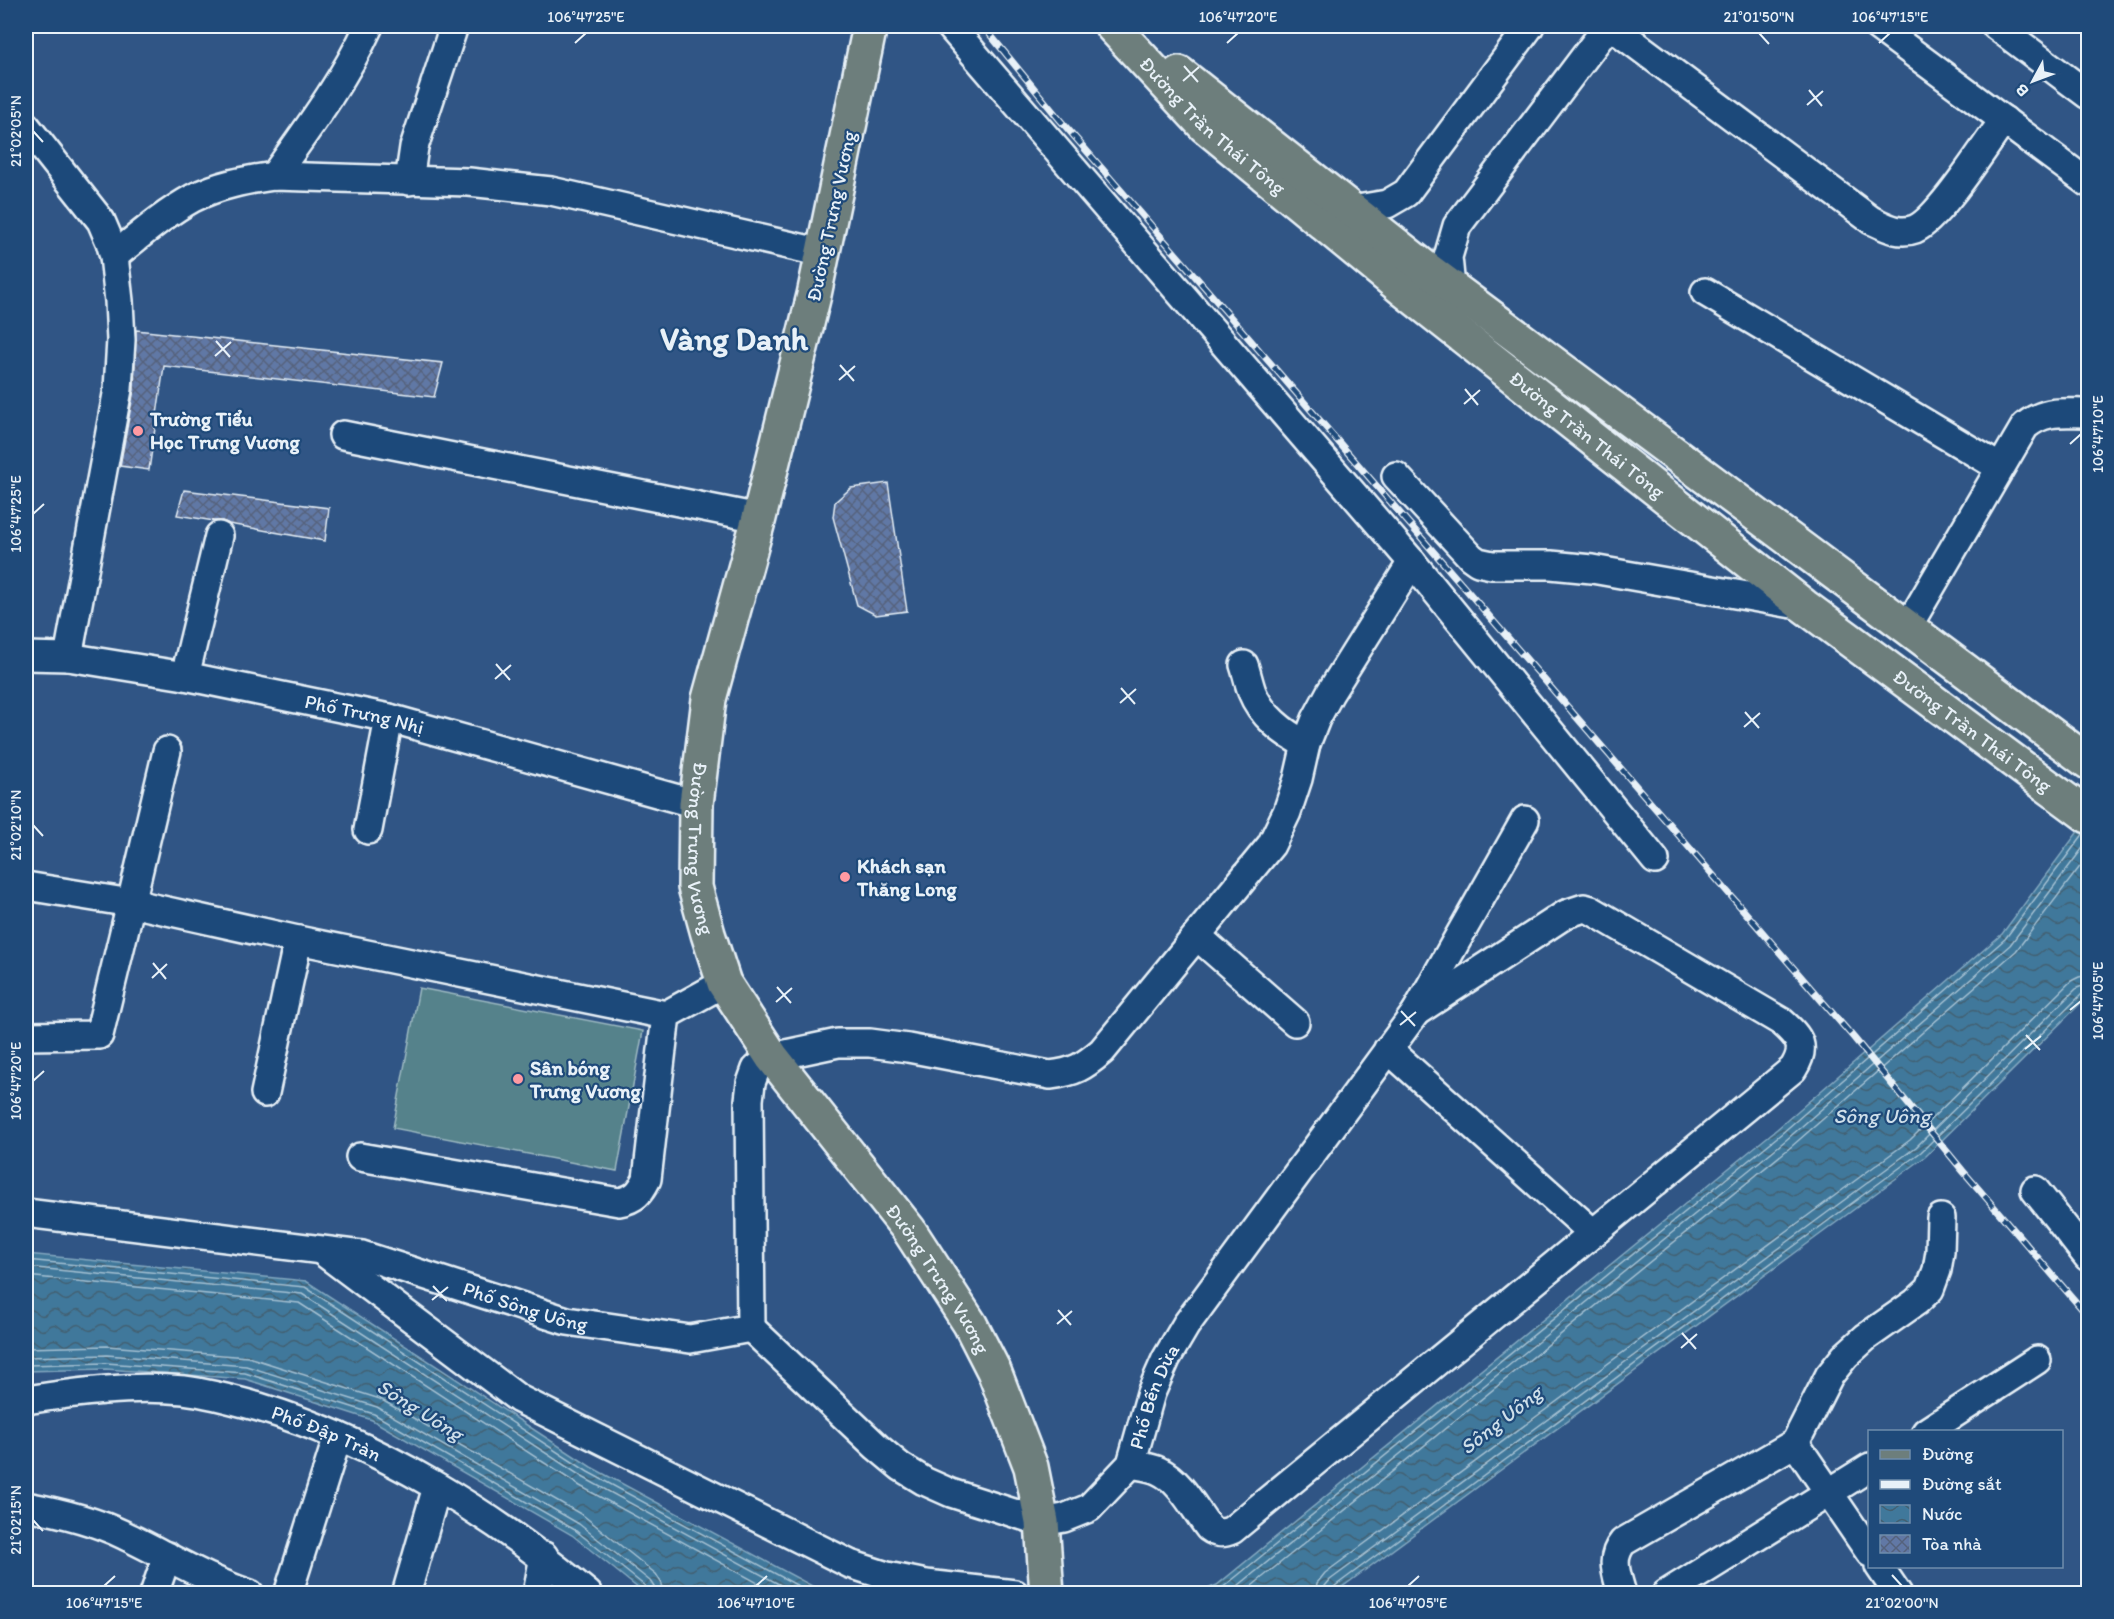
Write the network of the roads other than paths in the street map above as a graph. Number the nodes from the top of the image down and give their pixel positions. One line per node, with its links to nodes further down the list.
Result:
1 (369, 26): 14 (street)
2 (453, 26): 15 (street)
3 (870, 26): 18 (main road, Đường Trưng Vương)
4 (950, 26): 28 (street)
5 (1112, 26): 29 (main road, Đường Trần Thái Tông)
6 (1120, 26): 17 (main road, Đường Trần Thái Tông)
7 (1530, 26): 17 (street)
8 (1610, 26): 12 (street); 20 (street)
9 (1877, 26): 12 (street)
10 (1996, 26): 11 (street)
11 (2088, 95)
12 (2004, 120): 16 (street)
13 (26, 126): 19 (street)
14 (274, 176): 15 (street); 19 (street)
15 (409, 181): 18 (street)
16 (2088, 183)
17 (1352, 210): 20 (main road, Đường Trần Thái Tông)
18 (823, 253): 26 (main road, Đường Trưng Vương)
19 (114, 256): 32 (street)
20 (1451, 287): 30 (main road, Đường Trần Thái Tông)
21 (1705, 292): 24 (street)
22 (2088, 413): 24 (street)
23 (343, 435): 26 (street)
24 (1999, 467): 30 (street)
25 (1396, 476): 29 (street)
26 (759, 518): 39 (main road, Đường Trưng Vương)
27 (219, 536): 34 (street)
28 (1412, 562): 36 (street); 43 (street)
29 (1804, 606): 40 (main road, Đường Trần Thái Tông)
30 (1919, 637): 38 (main road, Đường Trần Thái Tông)
31 (26, 656): 32 (street, Phố Trưng Nhị)
32 (68, 657): 34 (street, Phố Trưng Nhị)
33 (1244, 665): 36 (street)
34 (185, 676): 35 (street, Phố Trưng Nhị)
35 (389, 718): 39 (street, Phố Trưng Nhị); 42 (street)
36 (1306, 744): 46 (street)
37 (167, 751): 45 (street)
38 (2088, 762)
39 (696, 804): 48 (main road, Đường Trưng Vương)
40 (2088, 816)
41 (1525, 820): 49 (street)
42 (368, 830)
43 (1655, 860)
44 (26, 886): 45 (street)
45 (131, 903): 47 (street); 52 (street)
46 (1197, 936): 51 (street); 54 (street)
47 (298, 940): 50 (street); 55 (street)
48 (724, 983): 50 (street); 54 (main road, Đường Trưng Vương)
49 (1416, 1012): 53 (street, Phố Bến Dừa); 60 (street)
50 (666, 1015): 56 (street)
51 (1295, 1022)
52 (26, 1036)
53 (1388, 1049): 60 (street); 69 (street, Phố Bến Dừa)
54 (772, 1057): 63 (street); 74 (main road, Đường Trưng Vương)
55 (265, 1093)
56 (360, 1157)
57 (2035, 1190): 62 (street)
58 (26, 1213): 61 (street, Phố Sông Uông)
59 (1941, 1218): 68 (street)
60 (1593, 1233): 69 (street)
61 (320, 1249): 63 (street, Phố Sông Uông); 85 (street)
62 (2088, 1257)
63 (751, 1328): 74 (street)
64 (2037, 1360): 66 (street)
65 (26, 1400): 67 (street, Phố Đập Tràn)
66 (1928, 1430)
67 (338, 1436): 71 (street, Phố Đập Tràn); 81 (street)
68 (1795, 1443): 72 (street); 87 (street)
69 (1131, 1464): 74 (street, Phố Bến Dừa)
70 (1868, 1468): 72 (street)
71 (437, 1487): 77 (street, Phố Đập Tràn); 82 (street)
72 (1829, 1493): 75 (street); 88 (street)
73 (26, 1506): 76 (street)
74 (1042, 1522): 86 (main road, Đường Trưng Vương)
75 (1868, 1552)
76 (166, 1556): 79 (street); 80 (street)
77 (544, 1556): 83 (street); 84 (street, Phố Đập Tràn)
78 (1880, 1568): 89 (street)
79 (154, 1593)
80 (250, 1593)
81 (288, 1593)
82 (406, 1593)
83 (537, 1593)
84 (588, 1593)
85 (1015, 1593)
86 (1047, 1593)
87 (1622, 1593)
88 (1666, 1593)
89 (1898, 1593)

